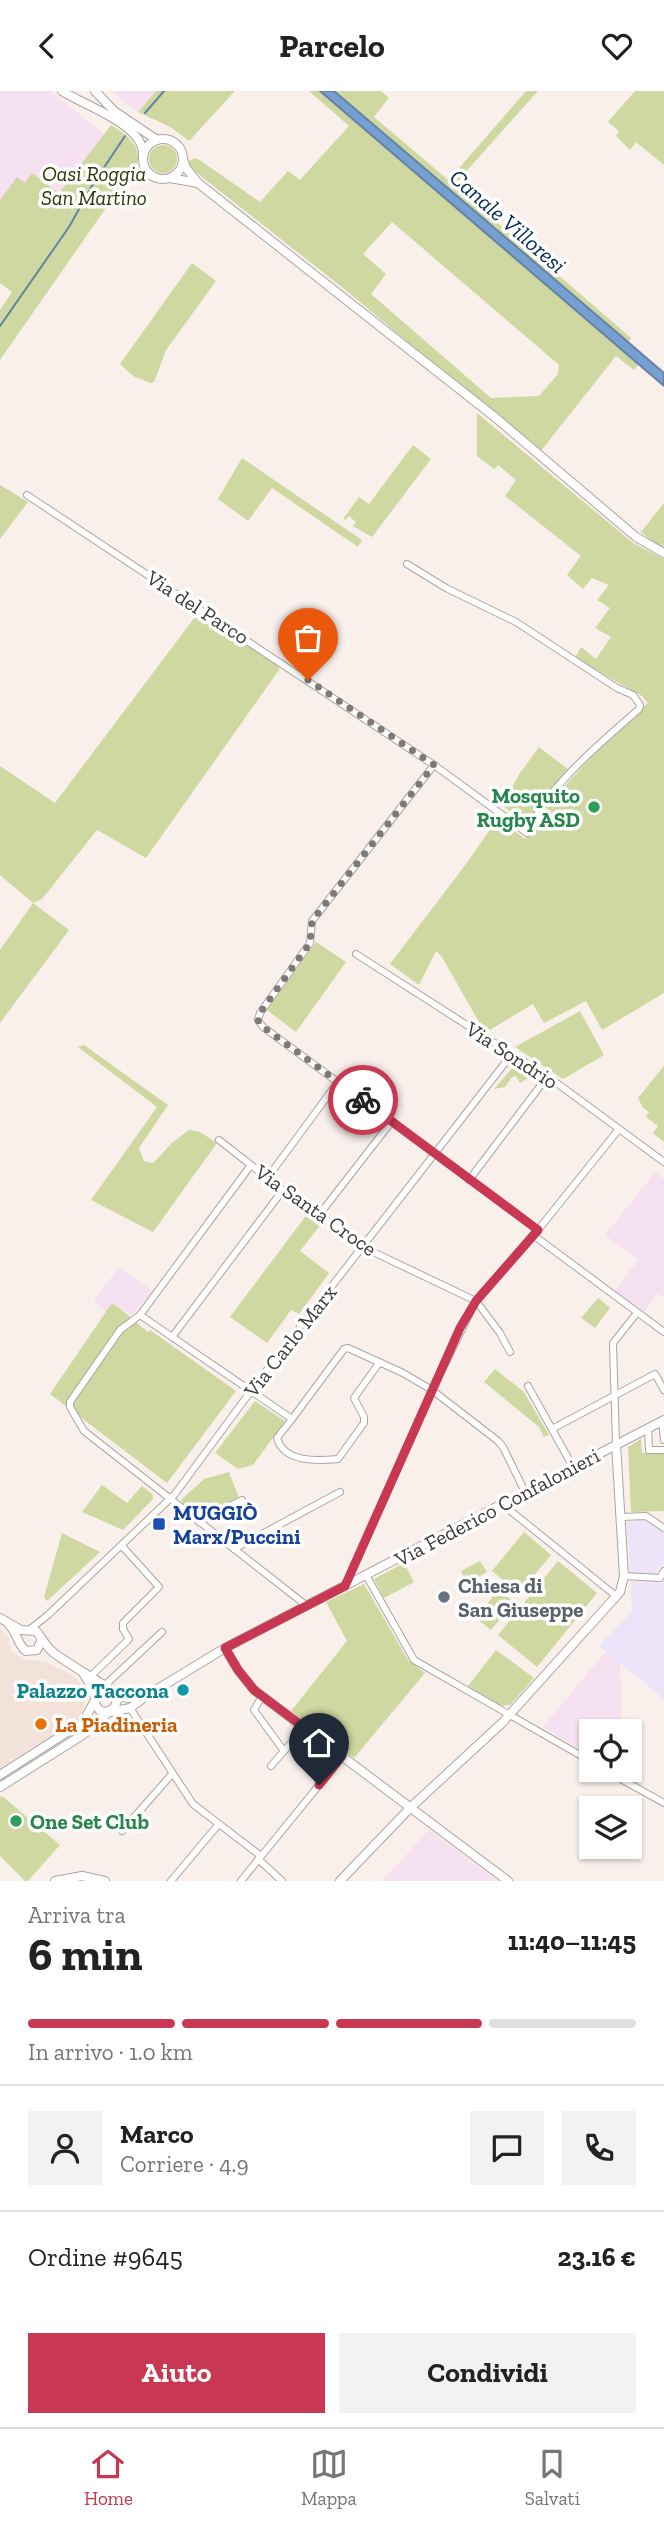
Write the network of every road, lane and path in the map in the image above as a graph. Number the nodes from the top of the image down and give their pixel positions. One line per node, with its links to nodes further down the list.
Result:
1 (62, 91): 3 (street)
2 (95, 91): 3 (street)
3 (135, 130): 4 (street); 5 (street)
4 (157, 140): 5 (street); 6 (street)
5 (143, 154): 7 (street)
6 (183, 159): 7 (street); 8 (street)
7 (170, 178): 8 (street)
8 (198, 183): 10 (street)
9 (27, 495): 12 (street, Via del Parco)
10 (664, 553)
11 (407, 564): 12 (street, Via del Parco)
12 (434, 765): 16 (street)
13 (356, 954): 14 (street, Via Sondrio)
14 (519, 1059): 15 (street, Via Sondrio); 20 (street, Via Carlo Marx)
15 (547, 1077): 18 (street, Via Sondrio); 24 (street)
16 (338, 1081): 17 (street); 23 (street)
17 (392, 1121): 20 (street); 26 (street)
18 (619, 1129): 21 (street, Via Sondrio); 27 (street)
19 (219, 1140): 22 (street, Via Santa Croce)
20 (435, 1154): 24 (street); 28 (street, Via Carlo Marx)
21 (664, 1162)
22 (251, 1165): 23 (street, Via Santa Croce); 31 (street)
23 (268, 1177): 25 (street, Via Santa Croce)
24 (469, 1179): 27 (street)
25 (283, 1190): 26 (street, Via Santa Croce); 33 (street)
26 (319, 1215): 28 (street, Via Santa Croce)
27 (536, 1233): 29 (street); 30 (street)
28 (363, 1246): 29 (street, Via Santa Croce); 39 (street, Via Carlo Marx)
29 (476, 1301): 34 (street, Via Santa Croce); 37 (street)
30 (637, 1313): 32 (street); 40 (street)
31 (140, 1315): 33 (street); 51 (street)
32 (664, 1332)
33 (172, 1337): 39 (street)
34 (510, 1352)
35 (379, 1363): 37 (street); 41 (street); 41 (street)
36 (528, 1386): 44 (street)
37 (432, 1390): 50 (street); 62 (street)
38 (664, 1390): 40 (street)
39 (250, 1391): 41 (street); 51 (street, Via Carlo Marx)
40 (613, 1395): 44 (street); 46 (street)
41 (292, 1419)
42 (663, 1421): 43 (street, Via Federico Confalonieri); 45 (street)
43 (648, 1428): 46 (street, Via Federico Confalonieri); 47 (street)
44 (552, 1429): 48 (street)
45 (664, 1440)
46 (616, 1444): 48 (street, Via Federico Confalonieri); 54 (street)
47 (664, 1450)
48 (573, 1467): 50 (street, Via Federico Confalonieri)
49 (340, 1492): 58 (street)
50 (525, 1492): 53 (street, Via Federico Confalonieri)
51 (170, 1499): 55 (street); 57 (street, Via Carlo Marx)
52 (242, 1500): 55 (street)
53 (503, 1503): 60 (street, Via Federico Confalonieri); 63 (street)
54 (621, 1517): 56 (street); 61 (street)
55 (199, 1522): 58 (street)
56 (664, 1528)
57 (122, 1546): 65 (street, Via Carlo Marx); 75 (street)
58 (234, 1549): 64 (street)
59 (664, 1571): 61 (street)
60 (366, 1575): 62 (street, Via Federico Confalonieri); 82 (street)
61 (624, 1576): 63 (street)
62 (345, 1586): 64 (street, Via Federico Confalonieri)
63 (615, 1596): 82 (street)
64 (307, 1606): 71 (street, Via Federico Confalonieri)
65 (48, 1615): 67 (street, Via Carlo Marx); 69 (street, Via Carlo Marx)
66 (3, 1620): 67 (street); 70 (street)
67 (27, 1630): 69 (street); 70 (street)
68 (162, 1632): 76 (street)
69 (41, 1638): 72 (street); 73 (street)
70 (19, 1639): 72 (street)
71 (225, 1648): 77 (street, Via Federico Confalonieri); 78 (street)
72 (33, 1652): 73 (street)
73 (53, 1653): 74 (street)
74 (81, 1671): 75 (street); 79 (street)
75 (91, 1676): 76 (street)
76 (110, 1689): 77 (street); 79 (street); 81 (street)
77 (146, 1696): 80 (street, Via Federico Confalonieri)
78 (262, 1696): 83 (street); 84 (street)
79 (96, 1697): 81 (street); 88 (street)
80 (131, 1708): 81 (street, Via Federico Confalonieri); 89 (street)
81 (109, 1712): 91 (street)
82 (509, 1716): 85 (street); 93 (street)
83 (304, 1728): 84 (street); 86 (street)
84 (284, 1751): 87 (street)
85 (579, 1754)
86 (342, 1756): 93 (street); 96 (street)
87 (271, 1766)
88 (0, 1775)
89 (172, 1775): 94 (street); 95 (street)
90 (626, 1782): 92 (street)
91 (0, 1787)
92 (664, 1803)
93 (410, 1808): 102 (street); 103 (street)
94 (218, 1825): 96 (street); 99 (street)
95 (122, 1832)
96 (259, 1858): 100 (street); 101 (street)
97 (55, 1881): 98 (street)
98 (105, 1881)
99 (171, 1881)
100 (241, 1881)
101 (282, 1881)
102 (340, 1881)
103 (508, 1881)

